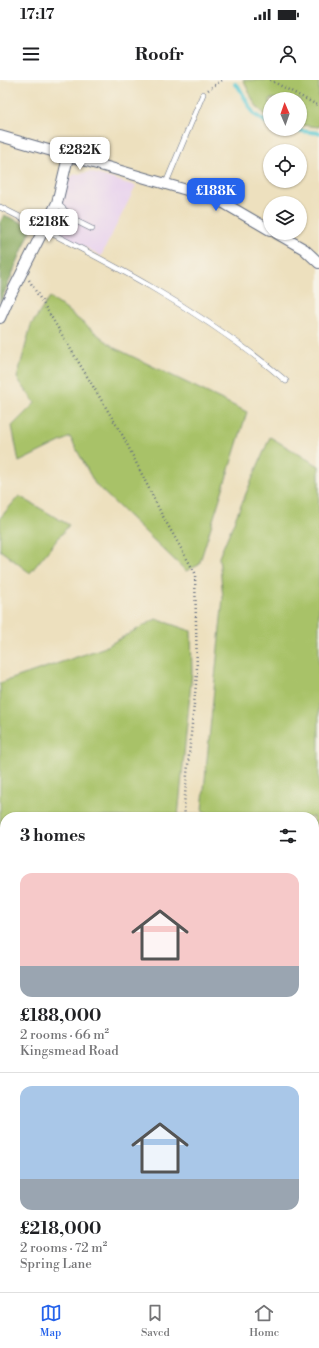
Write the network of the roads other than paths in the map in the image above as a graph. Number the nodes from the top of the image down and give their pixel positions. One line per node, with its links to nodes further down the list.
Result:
1 (203, 94): 4 (lane)
2 (0, 136): 3 (street)
3 (68, 157): 4 (street); 5 (street)
4 (166, 183): 7 (street)
5 (57, 203): 8 (street); 9 (lane)
6 (0, 207): 8 (lane)
7 (263, 226)
8 (44, 229): 12 (street); 13 (lane)
9 (92, 229)
10 (288, 240): 11 (street)
11 (319, 263)
12 (0, 318)
13 (286, 381)

